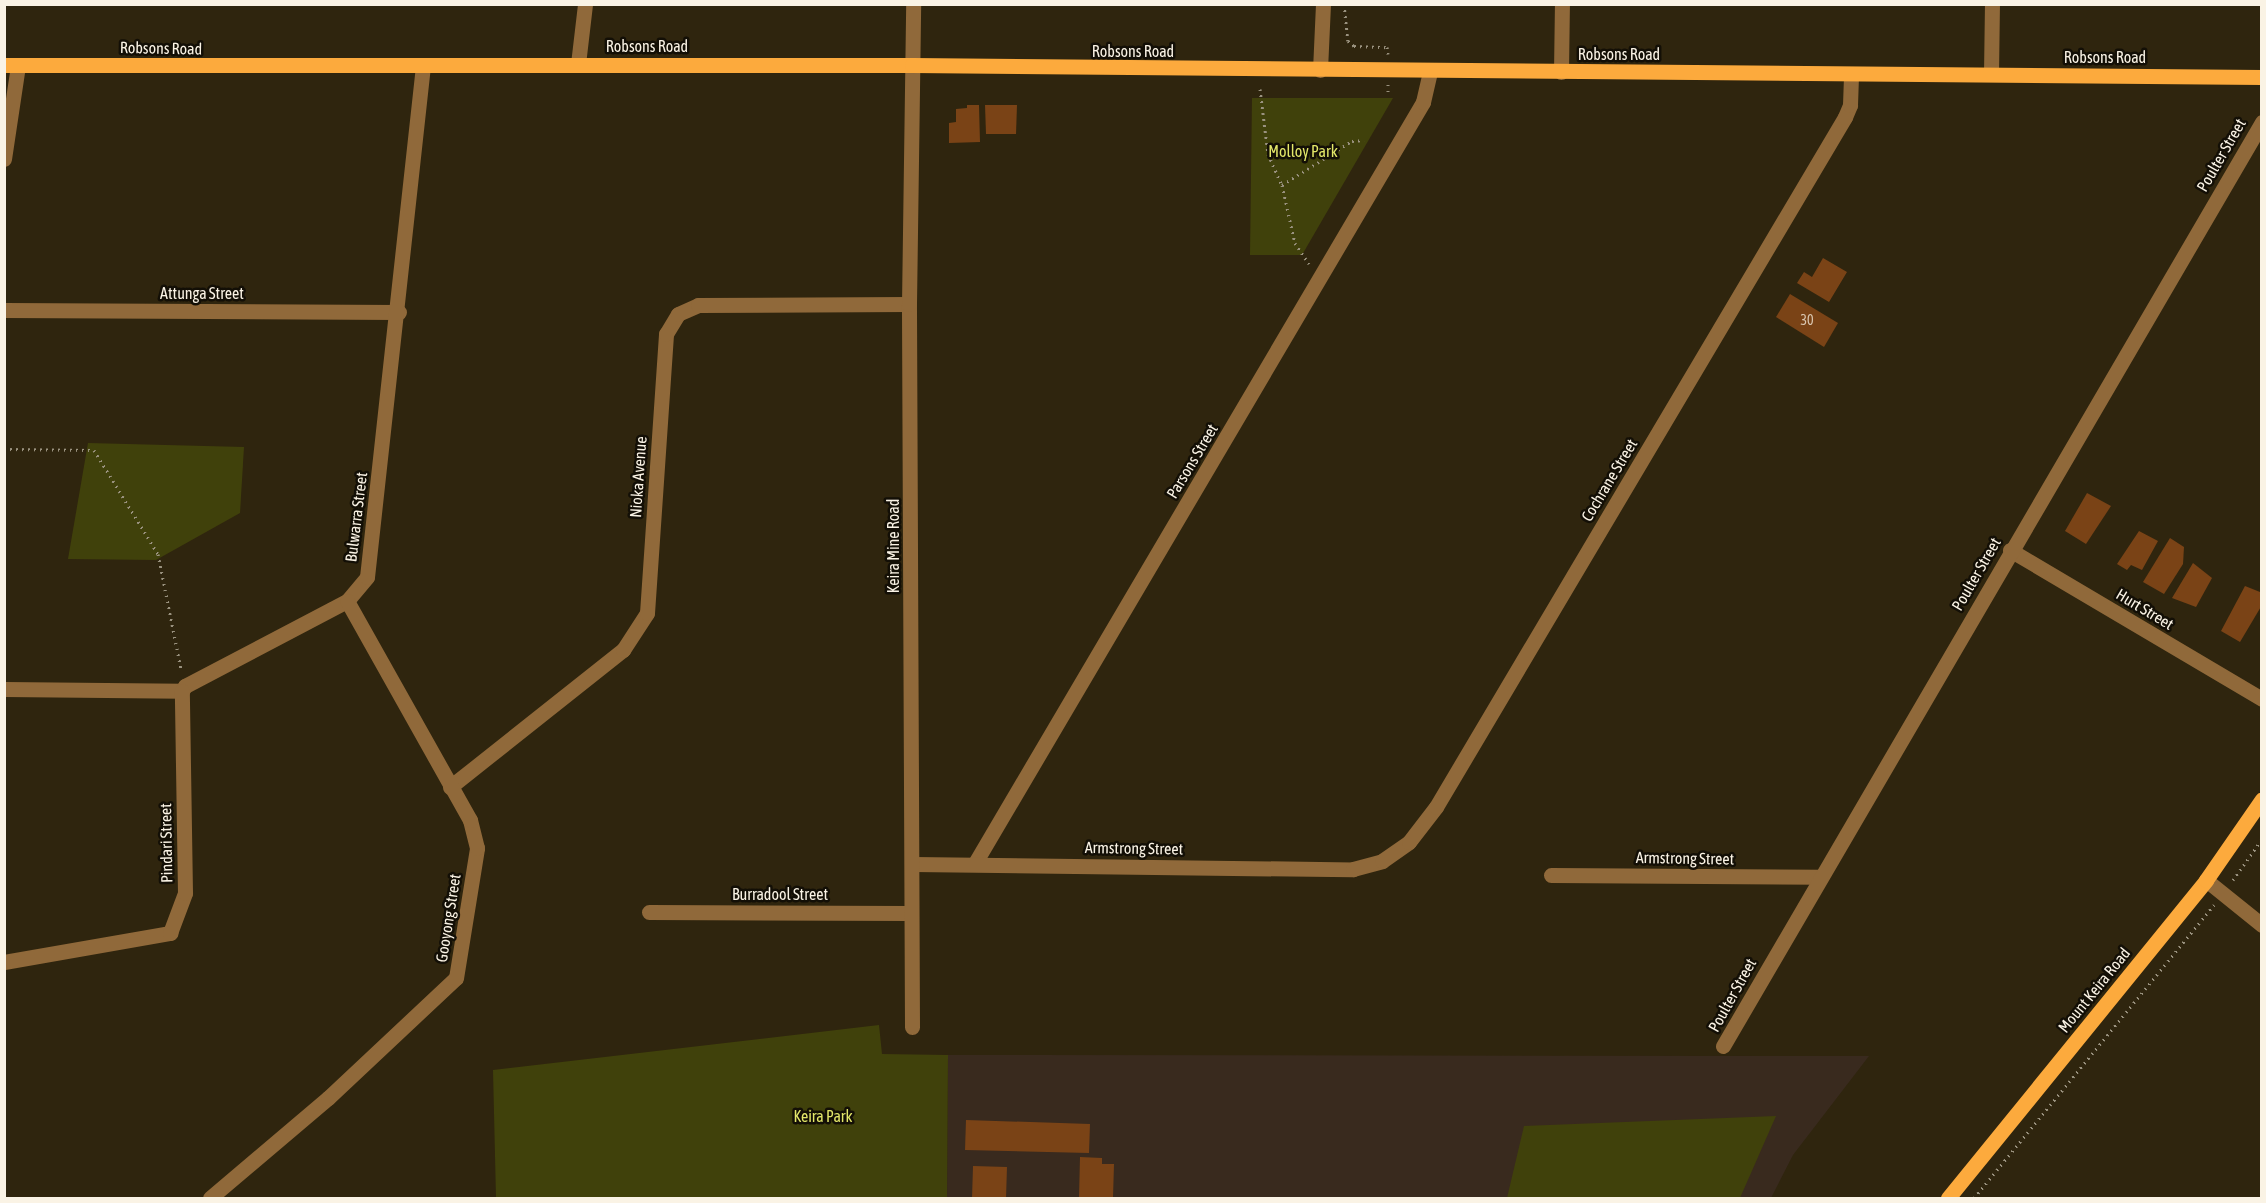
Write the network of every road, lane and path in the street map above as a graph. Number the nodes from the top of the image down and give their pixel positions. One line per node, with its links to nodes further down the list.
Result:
1 (585, 4): 8 (street)
2 (913, 4): 10 (street, Keira Mine Road)
3 (1323, 4): 12 (street)
4 (1344, 4): 7 (path)
5 (1562, 4): 14 (street)
6 (1992, 4): 16 (street)
7 (1387, 47)
8 (578, 64): 10 (main road, Robsons Road); 11 (main road, Robsons Road)
9 (11, 65): 11 (main road, Robsons Road); 21 (street)
10 (912, 65): 12 (main road, Robsons Road); 24 (street, Keira Mine Road)
11 (423, 66): 26 (street, Bulwarra Street)
12 (1320, 70): 13 (main road, Robsons Road)
13 (1430, 72): 14 (main road, Robsons Road); 23 (street, Parsons Street)
14 (1560, 72): 15 (main road, Robsons Road)
15 (1851, 74): 16 (main road, Robsons Road); 38 (street, Cochrane Street)
16 (1991, 75): 17 (main road, Robsons Road)
17 (2262, 77)
18 (1260, 89): 22 (path)
19 (2262, 122): 28 (street, Poulter Street)
20 (1364, 140): 22 (path)
21 (4, 159)
22 (1282, 185): 23 (path)
23 (1320, 281): 36 (street, Parsons Street)
24 (909, 304): 33 (street, Nioka Avenue); 37 (street, Keira Mine Road)
25 (4, 310): 26 (street, Attunga Street)
26 (399, 312): 29 (street, Bulwarra Street)
27 (4, 449): 30 (path)
28 (2010, 550): 32 (street, Hurt Street); 40 (street, Poulter Street)
29 (348, 602): 30 (street, Bulwarra Street); 33 (street, Gooyong Street)
30 (183, 688): 31 (street, Bulwarra Street); 47 (street, Pindari Street)
31 (4, 689)
32 (2262, 699)
33 (450, 787): 50 (street, Gooyong Street)
34 (2262, 799): 41 (main road, Mount Keira Road)
35 (2262, 839): 42 (path)
36 (975, 863): 37 (street, Armstrong Street); 38 (street, Armstrong Street)
37 (913, 864): 45 (street, Keira Mine Road)
38 (1353, 869)
39 (1551, 874): 40 (street, Armstrong Street)
40 (1819, 877): 49 (street, Poulter Street)
41 (2206, 880): 46 (street); 51 (main road, Mount Keira Road)
42 (2231, 882)
43 (2215, 903): 52 (path)
44 (649, 912): 45 (street, Burradool Street)
45 (910, 913): 48 (street, Keira Mine Road)
46 (2262, 925)
47 (4, 962)
48 (912, 1027)
49 (1724, 1046)
50 (210, 1198)
51 (1948, 1198)
52 (1974, 1198)

